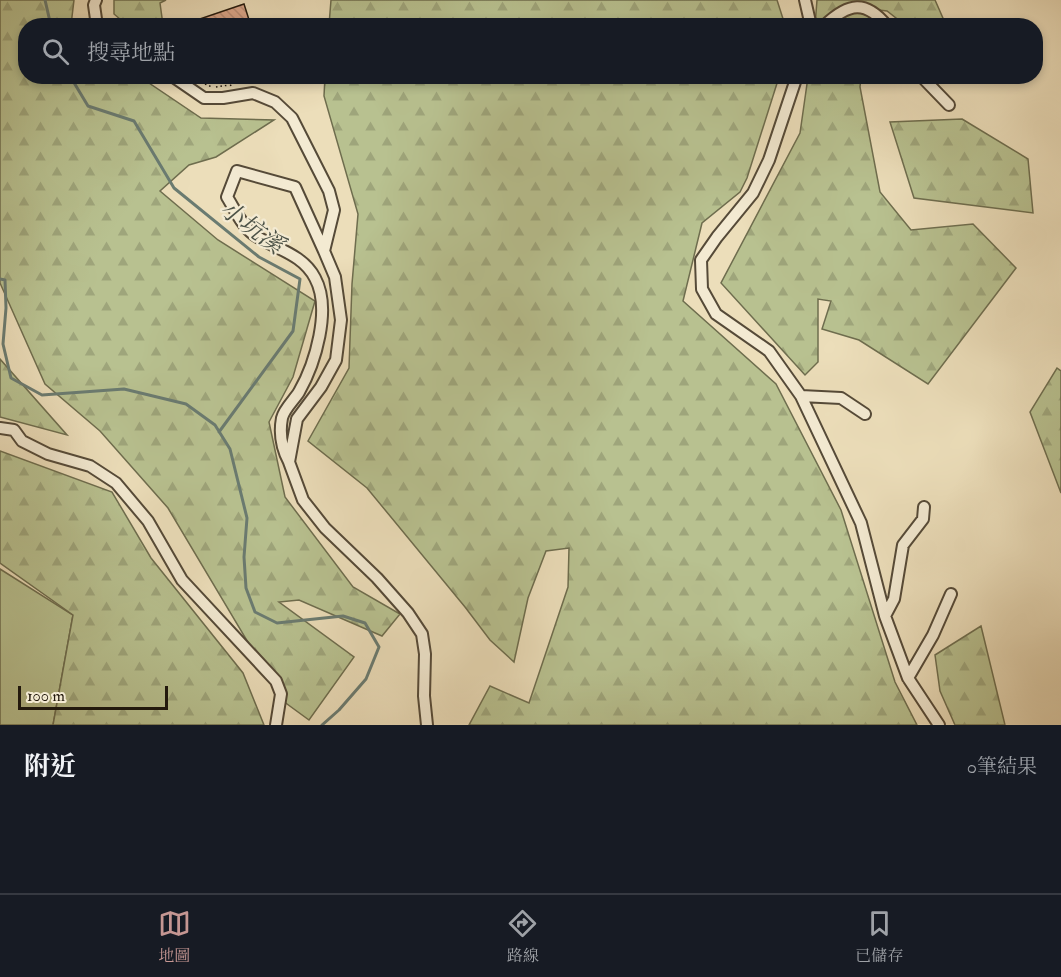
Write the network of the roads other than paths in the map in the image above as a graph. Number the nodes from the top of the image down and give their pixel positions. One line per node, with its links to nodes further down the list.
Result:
1 (96, 0): 3 (street)
2 (805, 0): 4 (street)
3 (96, 18)
4 (809, 18)
5 (833, 18): 6 (street)
6 (881, 18)
7 (184, 84): 11 (street)
8 (794, 84): 12 (street)
9 (929, 84): 10 (street)
10 (949, 105)
11 (324, 251): 15 (street); 15 (street)
12 (801, 396): 13 (street); 18 (street)
13 (866, 414)
14 (0, 428): 20 (street)
15 (289, 462): 21 (street)
16 (924, 507): 18 (street)
17 (951, 594): 19 (street)
18 (885, 616): 19 (street)
19 (908, 678): 22 (street)
20 (276, 725)
21 (427, 725)
22 (939, 725)

